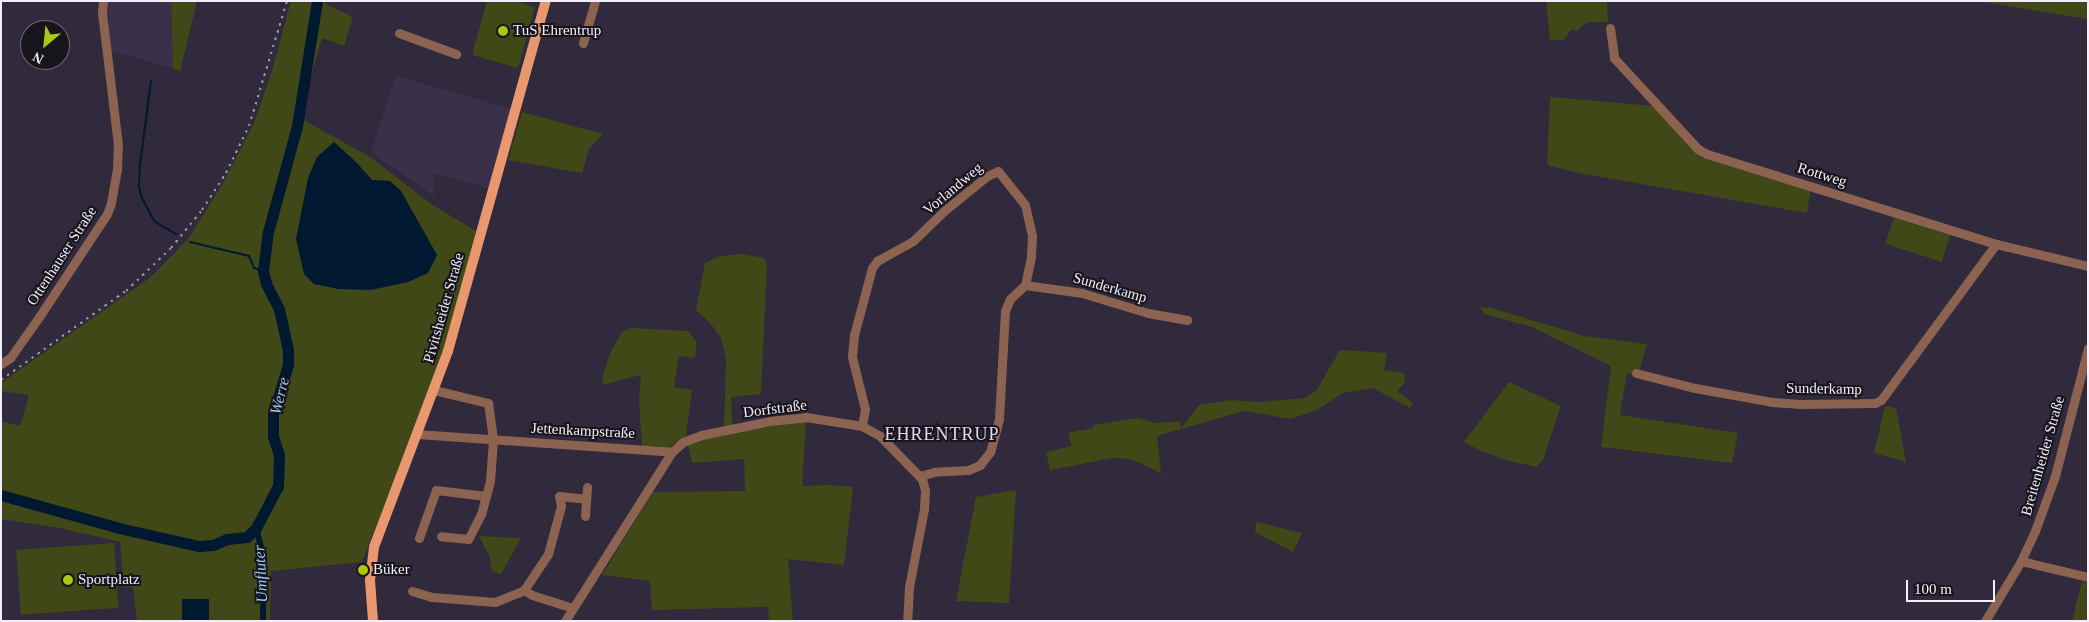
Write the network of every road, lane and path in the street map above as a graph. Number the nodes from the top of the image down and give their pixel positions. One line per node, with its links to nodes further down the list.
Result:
1 (102, 1): 13 (street, Ottenhauser Straße)
2 (546, 1): 15 (main road, Pivitsheider Straße)
3 (595, 1): 6 (street)
4 (1610, 28): 8 (street, Rottweg)
5 (399, 33): 7 (street)
6 (583, 43)
7 (456, 54)
8 (1996, 244): 9 (street, Rottweg); 14 (street, Sunderkamp)
9 (2088, 266)
10 (1025, 285): 11 (street, Sunderkamp); 16 (street, Vorlandweg); 20 (street)
11 (1186, 320)
12 (2088, 348): 27 (street, Breitenheider Straße)
13 (1, 364)
14 (1636, 373)
15 (434, 390): 17 (main road, Pivitsheider Straße); 18 (street)
16 (862, 426): 19 (street, Dorfstraße); 20 (street, Dorfstraße)
17 (417, 434): 18 (street, Jettenkampstraße); 32 (main road, Pivitsheider Straße)
18 (493, 440): 19 (street, Jettenkampstraße); 22 (street)
19 (672, 452): 31 (street, Dorfstraße)
20 (920, 476): 34 (street)
21 (587, 486): 23 (street)
22 (486, 496): 25 (street); 26 (street)
23 (586, 499): 24 (street); 29 (street)
24 (585, 516)
25 (441, 536)
26 (419, 538)
27 (2022, 561): 28 (street); 35 (street, Breitenheider Straße)
28 (2088, 577)
29 (524, 590): 30 (street); 31 (street)
30 (412, 591)
31 (573, 608): 33 (street, Dorfstraße)
32 (373, 621)
33 (565, 621)
34 (907, 621)
35 (1985, 621)

